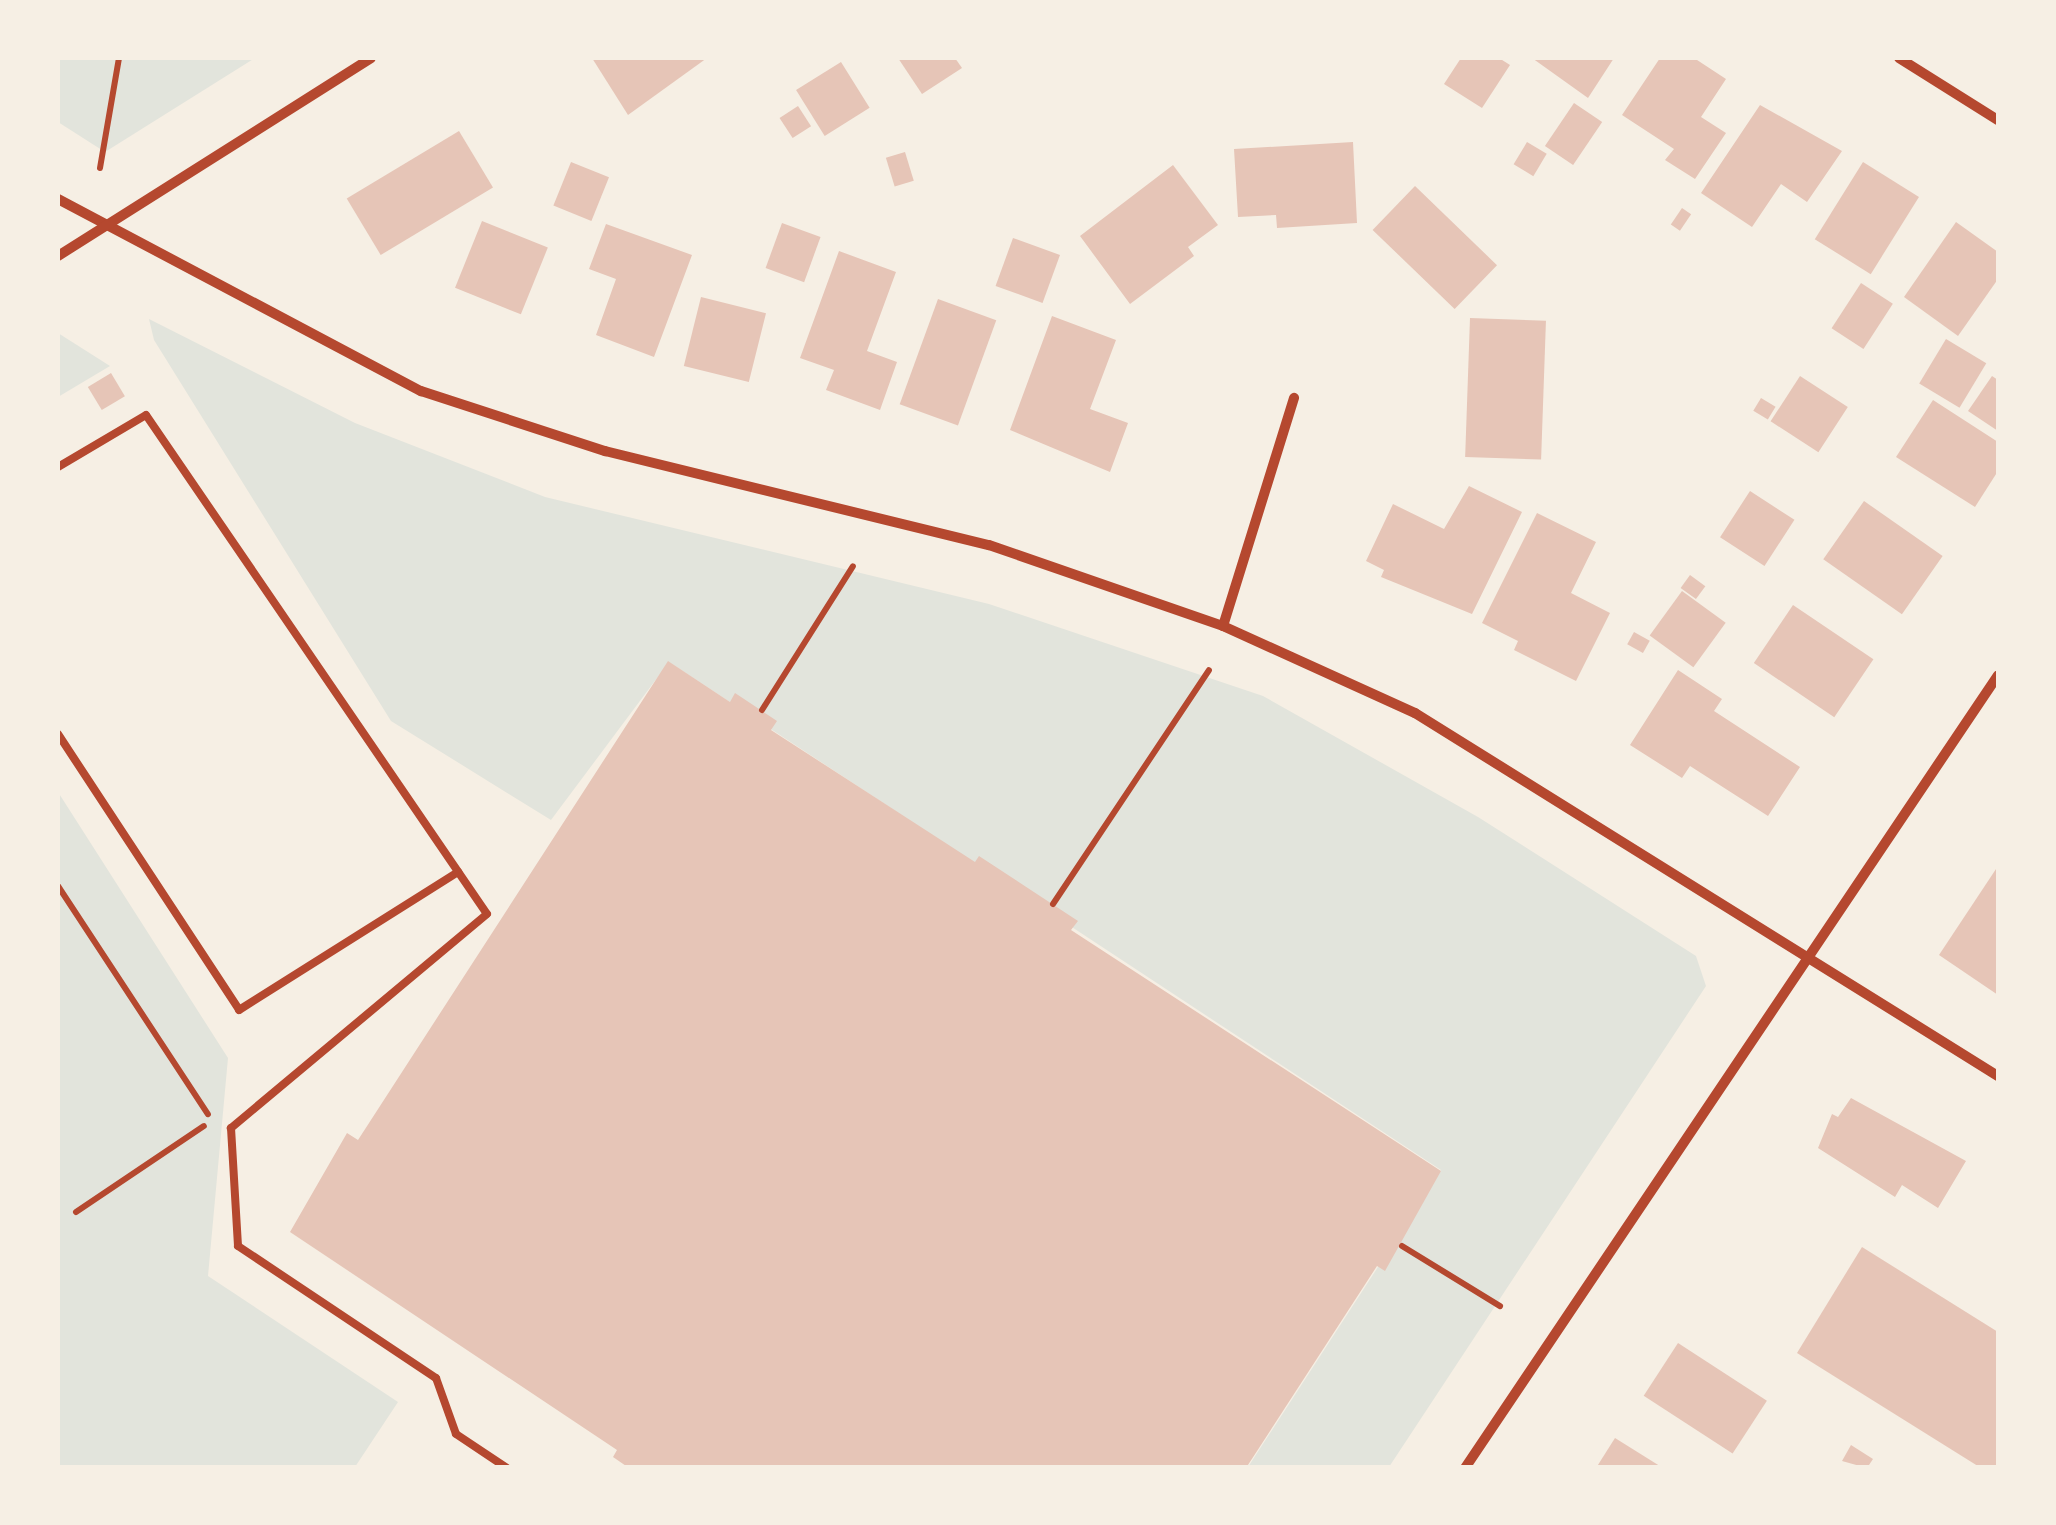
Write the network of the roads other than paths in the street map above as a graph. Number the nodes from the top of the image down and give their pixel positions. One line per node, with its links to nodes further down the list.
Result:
1 (371, 58): 5 (street)
2 (1899, 58): 3 (street)
3 (1998, 120)
4 (58, 199): 5 (street)
5 (100, 226): 6 (street); 9 (street)
6 (58, 256)
7 (1294, 398): 9 (street)
8 (58, 467): 12 (lane)
9 (1223, 626): 13 (street)
10 (1998, 675): 13 (street)
11 (58, 734): 12 (lane)
12 (458, 872): 15 (lane)
13 (1809, 956): 14 (street); 16 (street)
14 (1998, 1076)
15 (507, 1468)
16 (1465, 1468)

